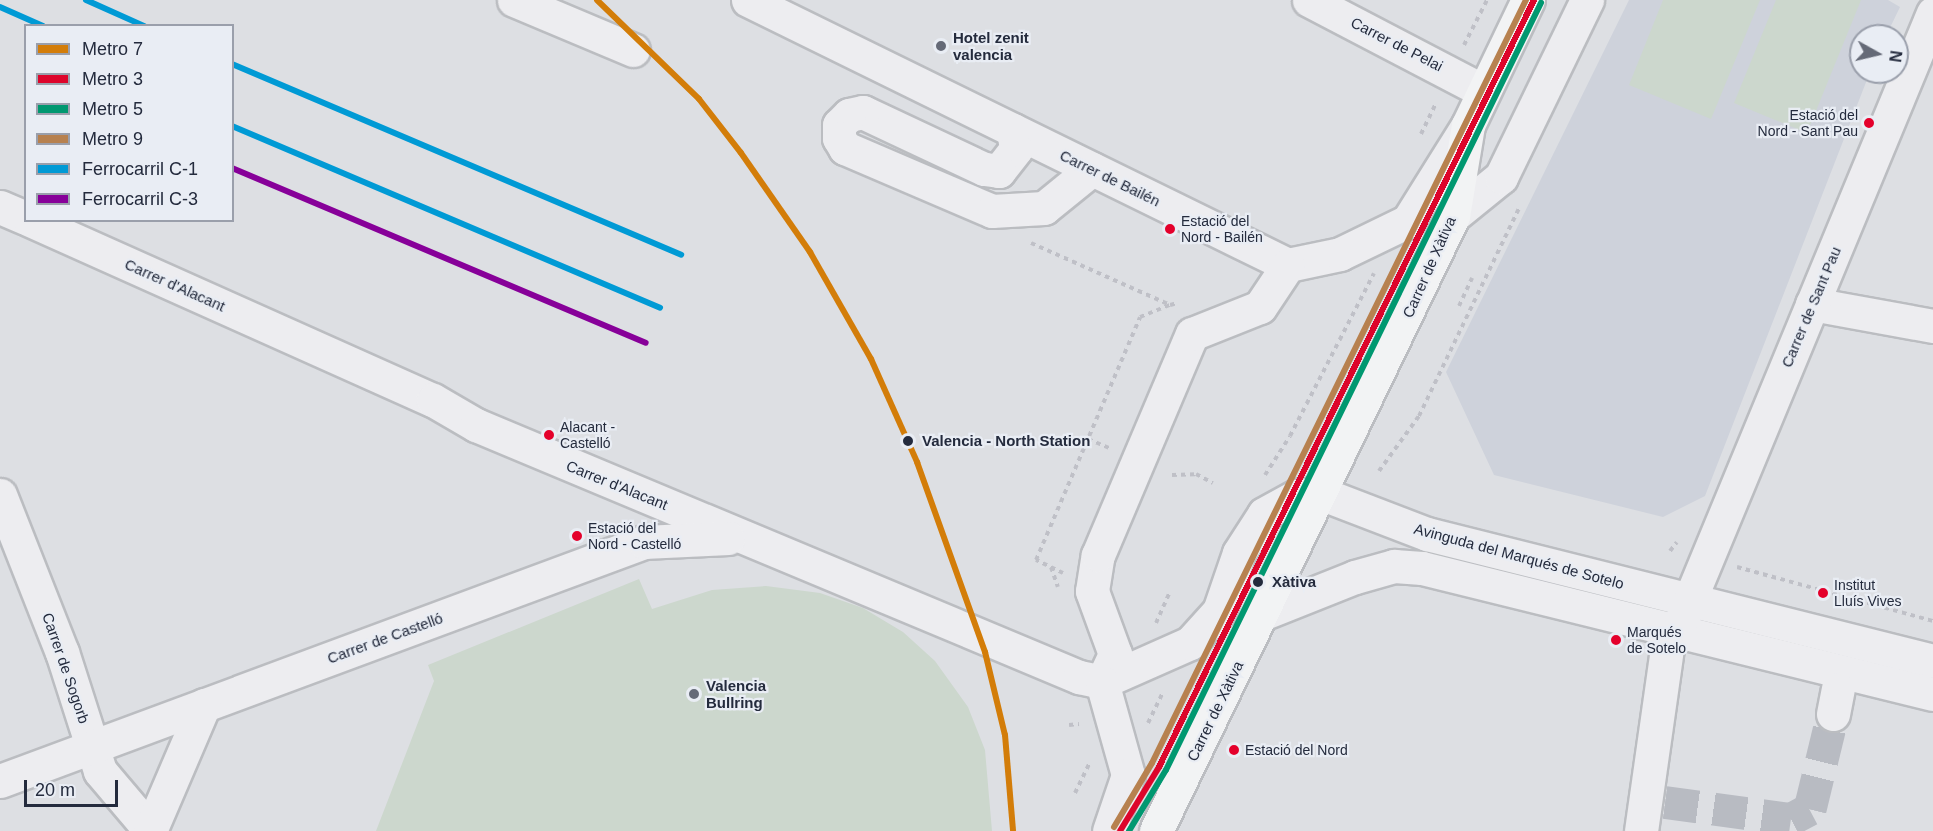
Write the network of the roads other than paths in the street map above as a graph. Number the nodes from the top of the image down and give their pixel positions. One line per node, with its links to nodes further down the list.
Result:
1 (514, 0): 8 (street)
2 (748, 0): 13 (street, Carrer de Bailén)
3 (1309, 0): 11 (street, Carrer de Pelai)
4 (1528, 0): 11 (main road, Carrer de Xàtiva)
5 (1587, 0): 16 (street)
6 (1926, 0): 7 (street)
7 (1933, 5)
8 (577, 12): 10 (street)
9 (1933, 13): 20 (street, Carrer de Sant Pau)
10 (633, 50)
11 (1483, 92): 12 (main road, Carrer de Xàtiva)
12 (1468, 125): 16 (main road, Carrer de Xàtiva); 19 (street)
13 (1013, 130): 14 (street, Carrer de Bailén); 14 (street)
14 (1092, 169): 19 (street, Carrer de Bailén)
15 (0, 207): 17 (street)
16 (1453, 216): 22 (main road, Carrer de Xàtiva)
17 (24, 218)
18 (34, 222): 24 (street, Carrer d'Alacant)
19 (1287, 265): 29 (street)
20 (1812, 304): 21 (street); 25 (street, Carrer de Sant Pau)
21 (1933, 326)
22 (1320, 493): 25 (street, Avinguda del Marqués de Sotelo); 26 (main road, Carrer de Xàtiva); 29 (street)
23 (0, 495): 32 (street, Carrer de Sogorb)
24 (777, 549): 29 (street, Carrer d'Alacant); 31 (street, Carrer de Castelló)
25 (1688, 600): 27 (street); 28 (street, Avinguda del Marqués de Sotelo)
26 (1262, 614): 27 (street); 36 (main road, Carrer de Xàtiva)
27 (1673, 640): 30 (street); 37 (street)
28 (1933, 661)
29 (1102, 682): 35 (street)
30 (1933, 694)
31 (204, 705): 32 (street, Carrer de Castelló); 34 (street)
32 (92, 745): 33 (street, Carrer de Castelló); 34 (street, Carrer de Sogorb)
33 (0, 781)
34 (150, 830)
35 (1109, 831)
36 (1156, 831)
37 (1641, 831)

